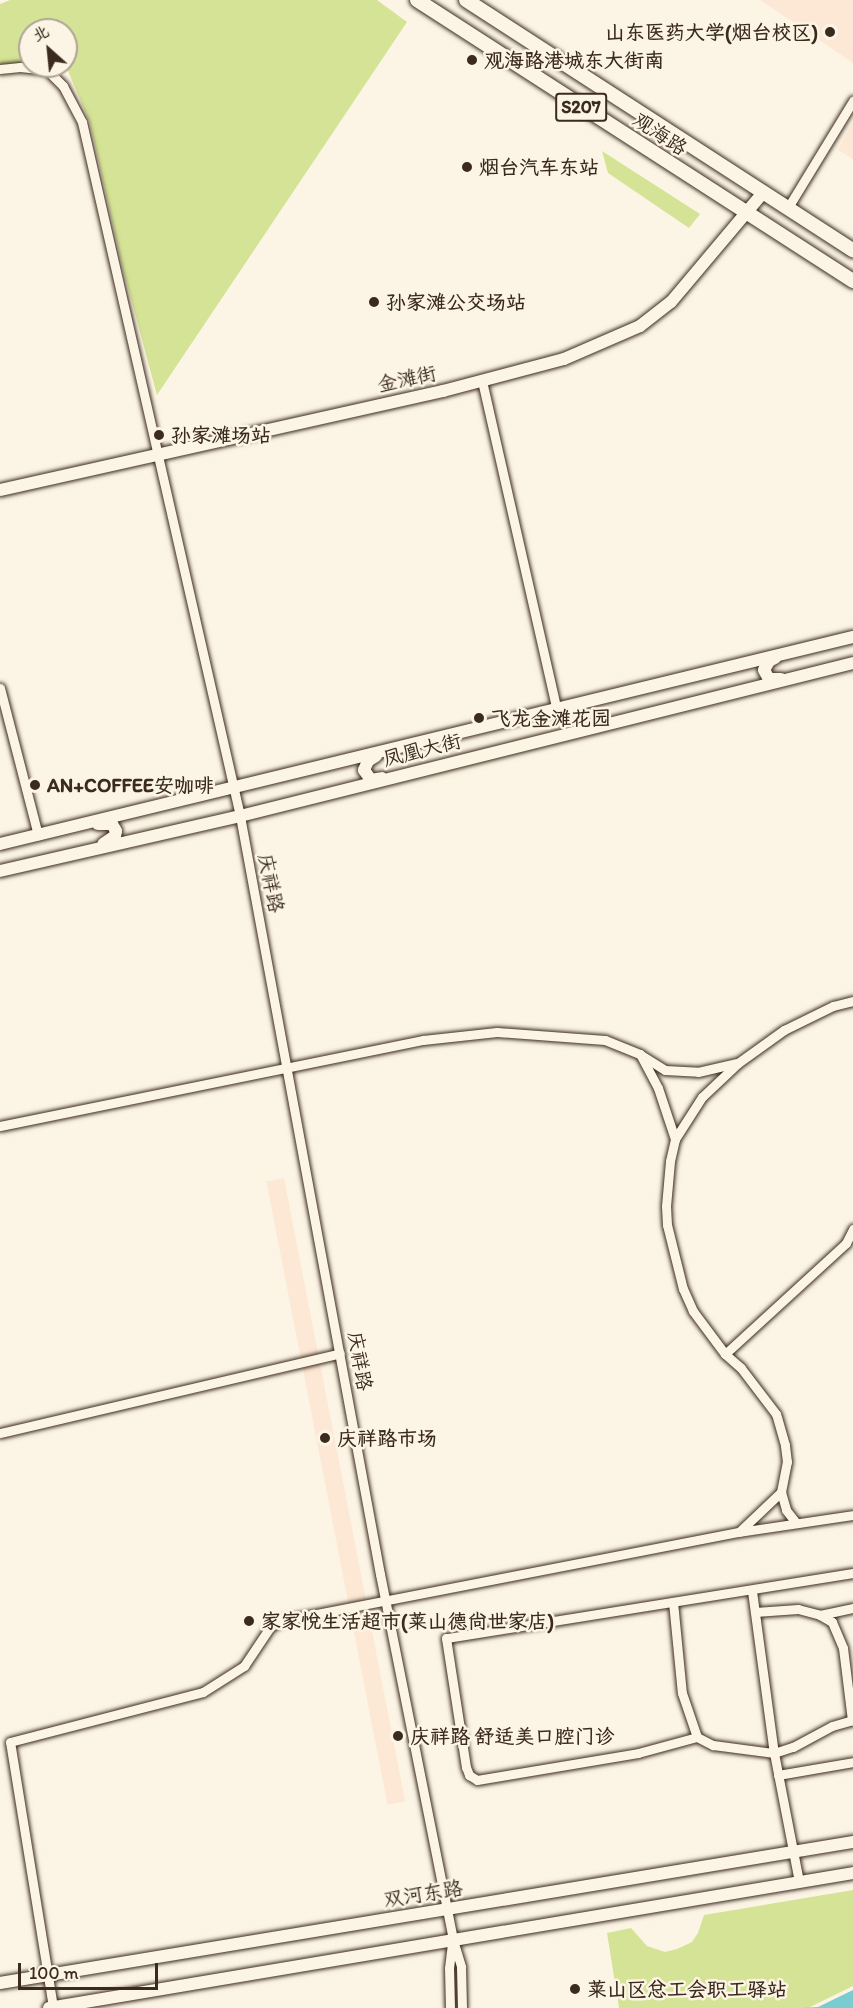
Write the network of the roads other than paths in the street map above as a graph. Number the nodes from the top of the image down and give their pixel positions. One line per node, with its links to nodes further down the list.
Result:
1 (417, 0): 7 (main road, 观海路 / S207)
2 (466, 0): 5 (main road, 观海路 / S207)
3 (0, 69): 11 (street, 庆祥路)
4 (853, 101): 6 (street)
5 (762, 194): 6 (main road, 观海路 / S207); 7 (street, 金滩街)
6 (787, 209): 8 (main road, 观海路 / S207)
7 (745, 212): 9 (main road, 观海路 / S207); 10 (street, 金滩街)
8 (853, 250)
9 (853, 281)
10 (482, 381): 11 (street, 金滩街); 18 (street)
11 (156, 454): 12 (street, 金滩街); 21 (street, 庆祥路)
12 (0, 490)
13 (853, 637): 14 (street, 凤凰大街)
14 (790, 652): 16 (street); 18 (street, 凤凰大街)
15 (853, 663): 16 (street, 凤凰大街)
16 (800, 676): 20 (street, 凤凰大街)
17 (0, 688): 24 (street)
18 (557, 710): 19 (street, 凤凰大街)
19 (391, 750): 20 (street); 21 (street, 凤凰大街)
20 (398, 777): 22 (street, 凤凰大街)
21 (233, 789): 22 (street, 庆祥路); 23 (street, 凤凰大街)
22 (240, 816): 26 (street, 凤凰大街); 31 (street, 庆祥路)
23 (79, 826): 24 (street, 凤凰大街); 26 (street)
24 (38, 835): 25 (street, 凤凰大街)
25 (0, 844)
26 (79, 853): 27 (street, 凤凰大街)
27 (0, 871)
28 (853, 1001): 30 (street)
29 (640, 1054): 30 (street); 31 (street); 33 (street)
30 (738, 1063): 33 (street)
31 (288, 1069): 32 (street); 35 (street, 庆祥路)
32 (0, 1126)
33 (675, 1139): 36 (street)
34 (853, 1229): 36 (street)
35 (340, 1353): 37 (street); 44 (street, 庆祥路)
36 (725, 1354): 38 (street)
37 (0, 1433)
38 (781, 1492): 40 (street); 41 (street)
39 (853, 1515): 40 (street)
40 (796, 1523): 41 (street)
41 (739, 1532): 44 (street)
42 (853, 1573): 43 (street)
43 (752, 1591): 45 (street); 47 (street)
44 (386, 1601): 51 (street); 60 (street, 庆祥路)
45 (673, 1602): 50 (street); 50 (street)
46 (853, 1608): 48 (street)
47 (755, 1612): 48 (street); 53 (street)
48 (820, 1615): 49 (street)
49 (853, 1720): 53 (street)
50 (697, 1737): 53 (street)
51 (10, 1742): 52 (street); 62 (street)
52 (0, 1743)
53 (774, 1753): 55 (street)
54 (853, 1762): 55 (street)
55 (778, 1775): 57 (street)
56 (853, 1842): 57 (street, 双河东路)
57 (793, 1852): 59 (street); 60 (street, 双河东路)
58 (853, 1873): 59 (street)
59 (799, 1882): 61 (street)
60 (448, 1910): 61 (street, 庆祥路); 62 (street, 双河东路)
61 (453, 1940): 64 (street); 65 (street, 庆祥路); 66 (street, 庆祥路)
62 (46, 1975): 63 (street, 双河东路); 64 (street)
63 (0, 1983)
64 (51, 2008)
65 (450, 2008)
66 (462, 2008)

